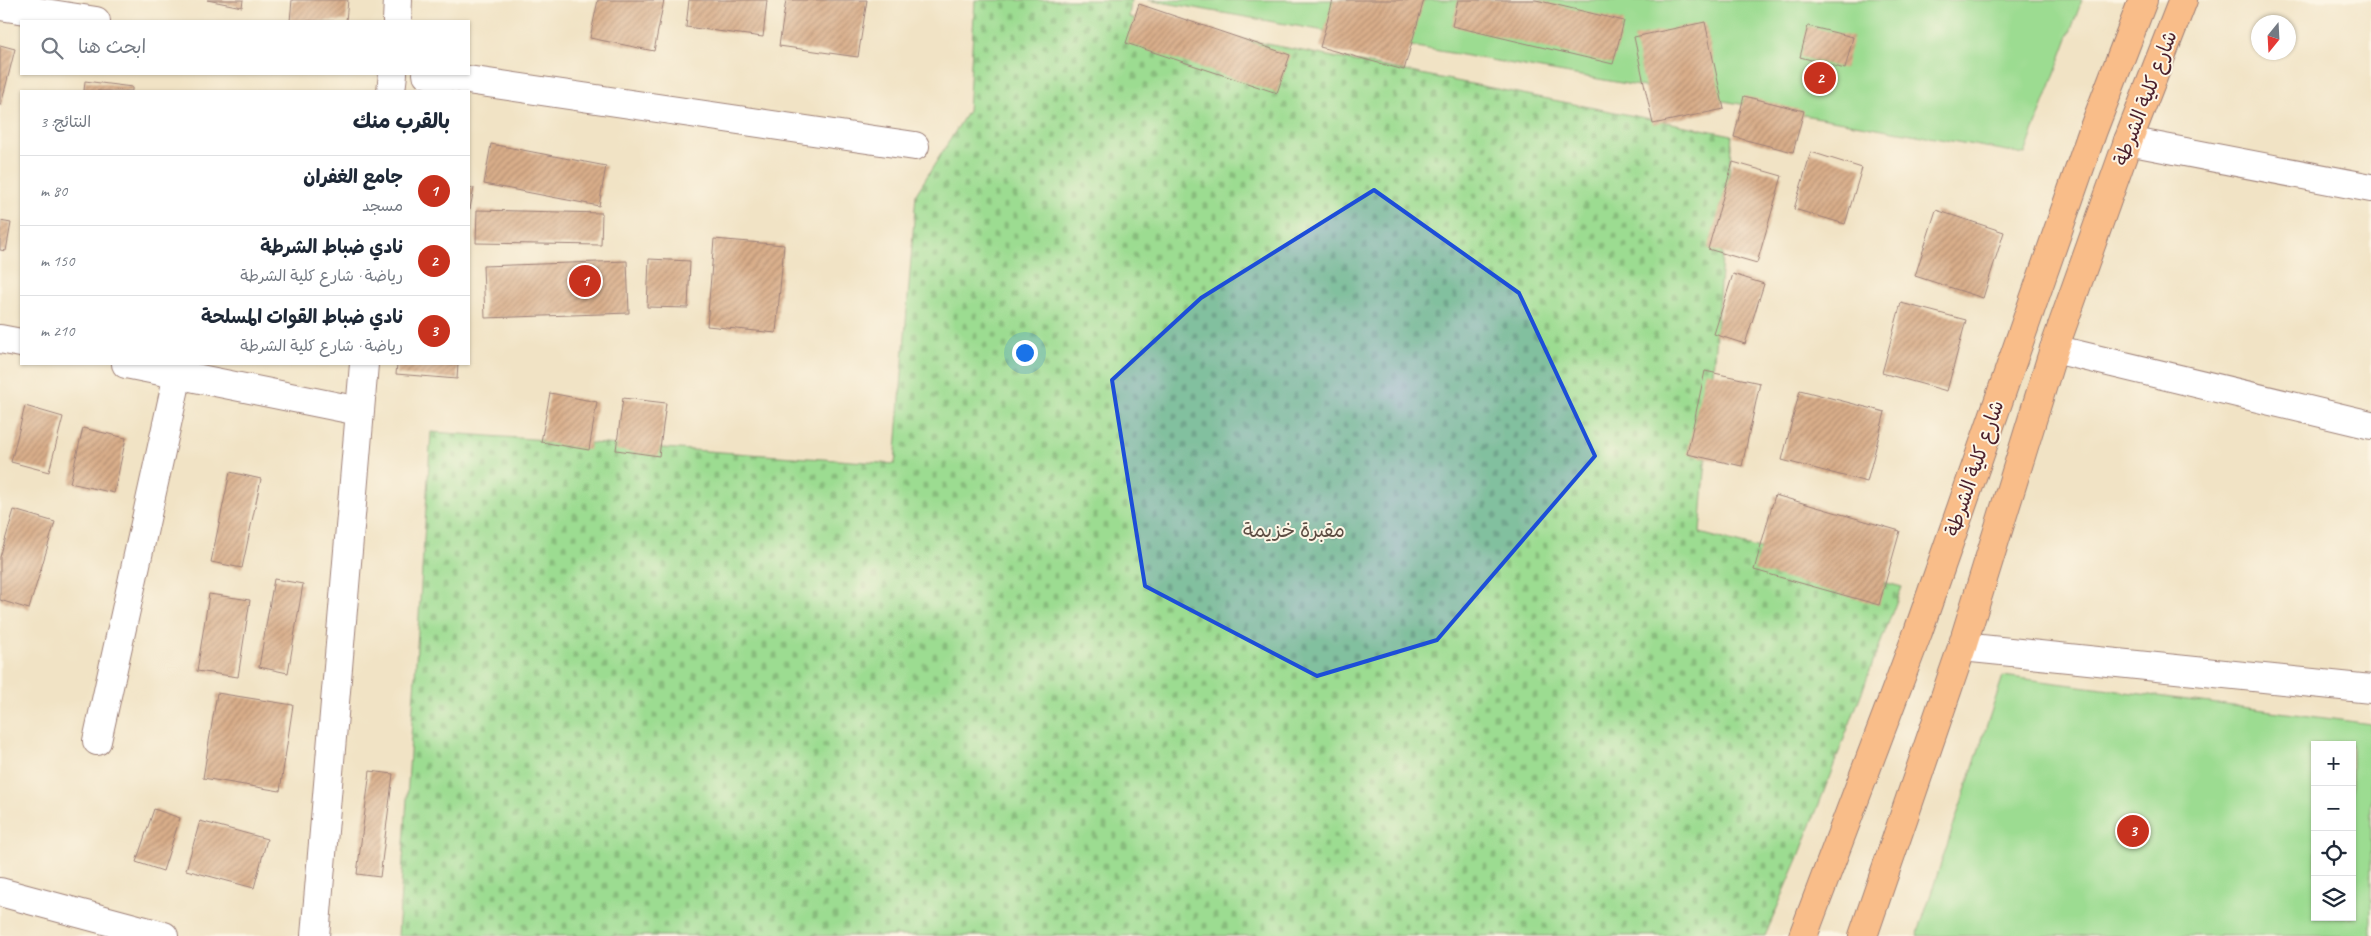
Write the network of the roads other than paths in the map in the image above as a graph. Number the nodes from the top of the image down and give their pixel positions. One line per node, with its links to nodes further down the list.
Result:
1 (398, 0): 6 (street)
2 (2143, 0): 27 (main road, شارع كلية الشرطة)
3 (2183, 0): 10 (main road, شارع كلية الشرطة)
4 (0, 6): 5 (street)
5 (90, 20)
6 (397, 20)
7 (393, 75): 9 (street)
8 (434, 75): 11 (street)
9 (392, 90)
10 (2128, 141): 12 (street); 15 (main road, شارع كلية الشرطة)
11 (915, 146)
12 (2371, 188)
13 (0, 339): 14 (street)
14 (20, 344)
15 (2054, 350): 20 (street); 21 (main road, شارع كلية الشرطة)
16 (131, 365): 18 (street)
17 (364, 365): 19 (street)
18 (178, 374): 19 (street); 23 (street)
19 (360, 411): 26 (street)
20 (2371, 425)
21 (1962, 647): 22 (street); 28 (main road, شارع كلية الشرطة)
22 (2371, 689)
23 (97, 741)
24 (0, 892): 25 (street)
25 (164, 936)
26 (315, 936)
27 (1803, 936)
28 (1864, 936)

